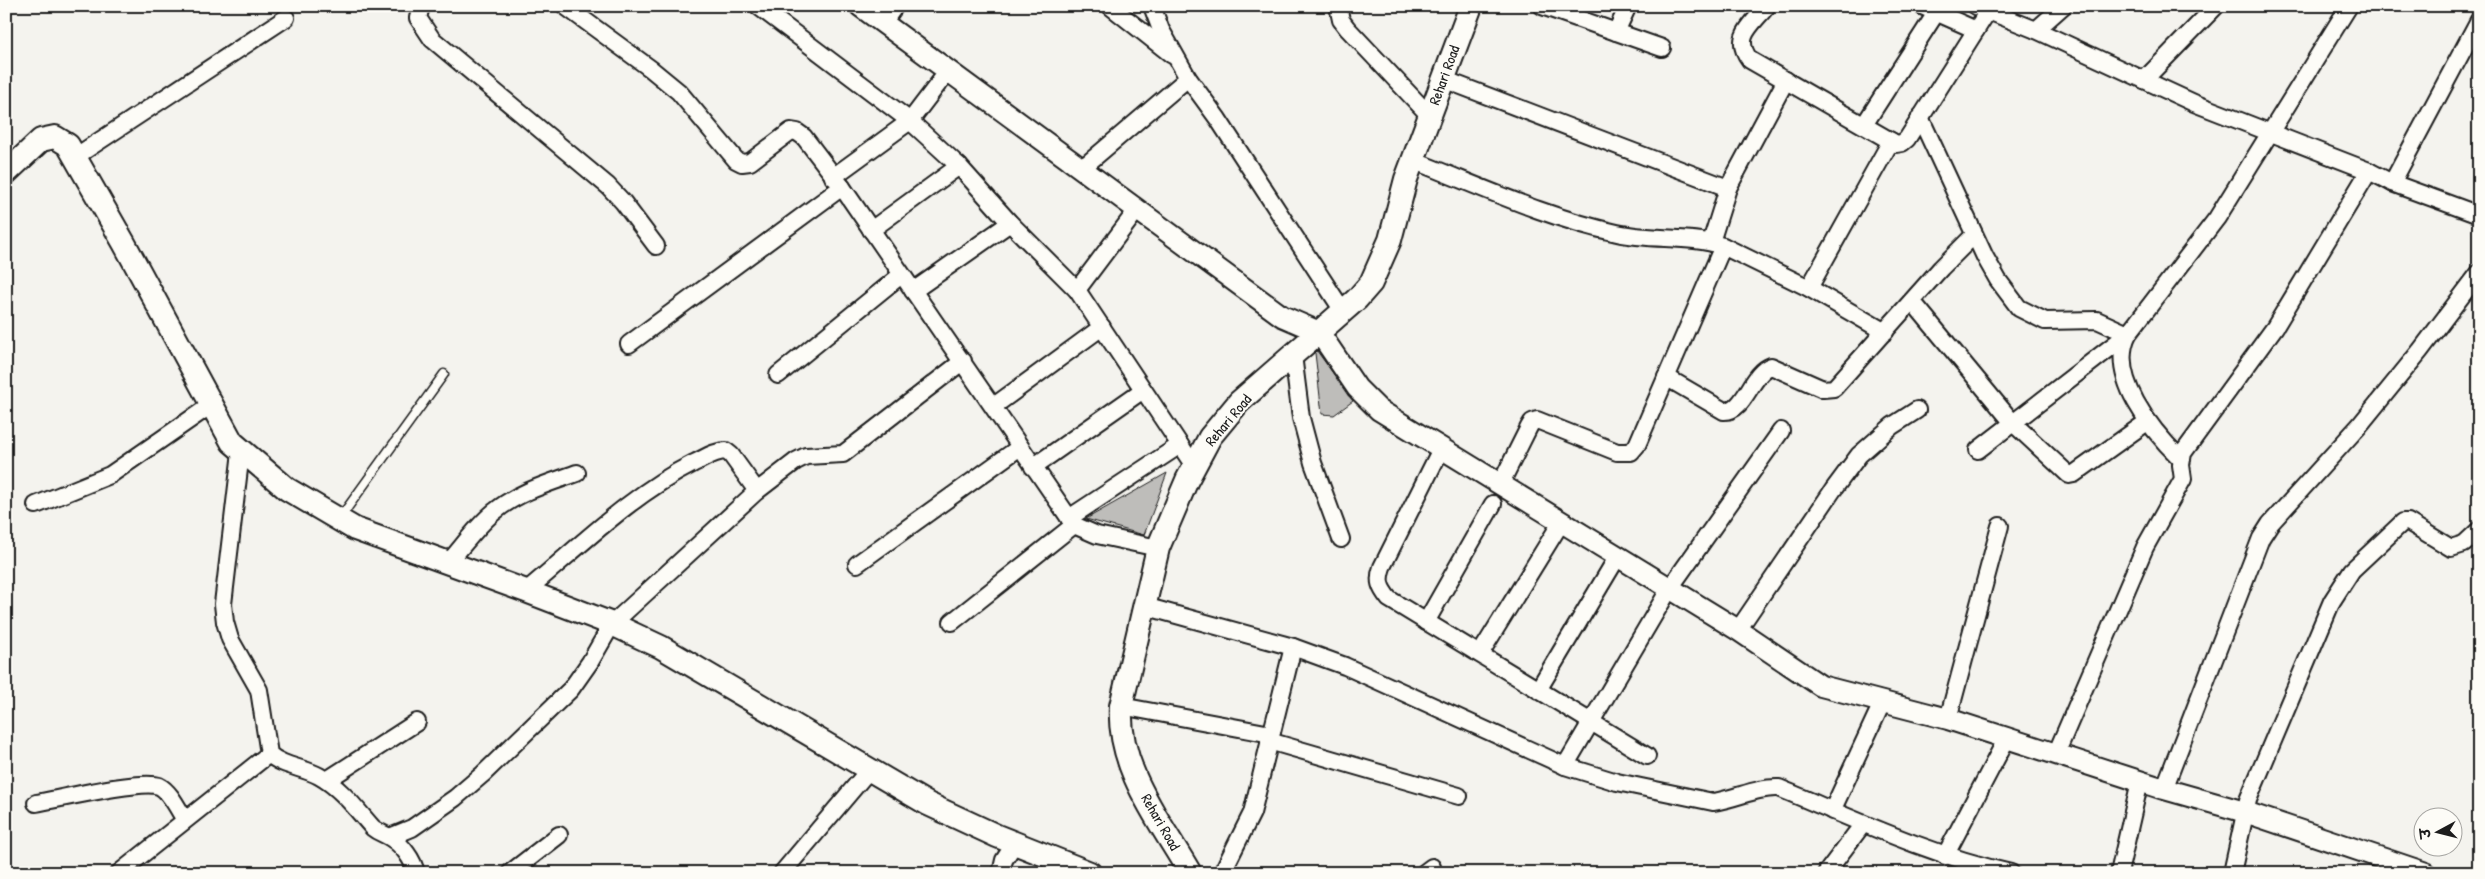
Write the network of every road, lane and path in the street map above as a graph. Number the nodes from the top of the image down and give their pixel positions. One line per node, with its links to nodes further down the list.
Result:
1 (421, 6): 52 (street)
2 (565, 6): 43 (street)
3 (758, 6): 33 (street)
4 (860, 6): 20 (street)
5 (895, 6): 20 (street)
6 (1110, 6): 25 (street)
7 (1152, 6): 25 (street)
8 (1338, 6): 31 (street)
9 (1471, 6): 28 (main road, Rehari Road)
10 (1542, 6): 23 (street)
11 (1628, 6): 23 (street)
12 (1767, 6): 29 (street)
13 (2063, 6): 22 (street)
14 (2216, 6): 30 (street)
15 (2349, 6): 35 (street)
16 (1982, 9): 21 (street); 22 (street)
17 (1929, 10): 21 (street); 34 (street)
18 (286, 18): 37 (street)
19 (2479, 20): 44 (street)
20 (883, 23): 26 (street)
21 (1976, 30): 32 (street)
22 (2036, 30): 30 (street)
23 (1616, 32): 24 (street)
24 (1662, 48)
25 (1176, 58): 27 (street)
26 (948, 71): 33 (street); 40 (street)
27 (1188, 78): 40 (street); 59 (street)
28 (1443, 78): 31 (main road, Rehari Road); 45 (street)
29 (1786, 80): 34 (street); 45 (street)
30 (2144, 80): 35 (street)
31 (1429, 116): 38 (main road, Rehari Road)
32 (1920, 117): 36 (street); 50 (street)
33 (910, 121): 39 (street); 43 (street)
34 (1864, 125): 36 (street)
35 (2269, 132): 41 (street); 63 (street)
36 (1891, 141): 55 (street)
37 (75, 157): 42 (main road); 71 (main road)
38 (1412, 160): 51 (street); 59 (main road, Rehari Road)
39 (959, 166): 48 (street); 49 (street)
40 (1081, 169): 46 (street)
41 (2369, 172): 44 (street); 82 (street)
42 (6, 173)
43 (838, 182): 49 (street); 64 (street)
44 (2392, 183): 47 (street)
45 (1728, 188): 51 (street)
46 (1137, 210): 56 (street); 61 (street)
47 (2479, 215)
48 (1010, 223): 56 (street); 57 (street)
49 (871, 230): 54 (street)
50 (1974, 235): 58 (street); 63 (street)
51 (1717, 244): 55 (street); 69 (street)
52 (656, 246)
53 (2479, 273): 123 (street)
54 (902, 275): 57 (street); 68 (street)
55 (1809, 288): 62 (street)
56 (1077, 290): 60 (street)
57 (913, 291): 66 (street)
58 (1912, 301): 62 (street); 75 (street)
59 (1343, 311): 61 (main road, Rehari Road)
60 (1102, 327): 70 (street); 72 (street)
61 (1319, 332): 65 (main road, Rehari Road); 79 (street)
62 (1885, 332): 69 (street)
63 (2128, 334): 74 (street); 75 (street)
64 (629, 344)
65 (1293, 354): 83 (main road, Rehari Road); 95 (street)
66 (963, 361): 72 (street); 87 (street)
67 (444, 374): 90 (lane)
68 (778, 375)
69 (1666, 377): 86 (street)
70 (1143, 390): 77 (street); 84 (street)
71 (211, 405): 81 (main road); 89 (street)
72 (994, 406): 78 (street)
73 (1916, 410): 106 (street)
74 (2147, 422): 75 (street); 82 (street)
75 (2013, 423): 80 (street)
76 (1781, 430): 100 (street)
77 (1180, 445): 83 (street); 92 (street)
78 (1020, 447): 84 (street); 99 (street)
79 (1442, 447): 86 (street); 104 (street)
80 (1978, 450)
81 (241, 452): 90 (main road); 117 (street)
82 (2181, 459): 118 (street)
83 (1194, 466): 96 (main road, Rehari Road)
84 (1034, 467): 92 (street)
85 (578, 473): 98 (street)
86 (1501, 483): 91 (street)
87 (757, 492): 101 (street); 105 (street)
88 (1493, 504): 104 (street)
89 (36, 505)
90 (339, 520): 98 (main road)
91 (1562, 521): 97 (street); 108 (street)
92 (1072, 522): 96 (street); 103 (street)
93 (2000, 526): 112 (street)
94 (2479, 530): 127 (street)
95 (1341, 539)
96 (1158, 548): 102 (main road, Rehari Road)
97 (1618, 556): 100 (street); 109 (street)
98 (448, 563): 101 (main road)
99 (858, 564)
100 (1670, 588): 106 (street); 114 (street)
101 (526, 591): 105 (main road)
102 (1144, 606): 107 (street); 111 (main road, Rehari Road)
103 (952, 622)
104 (1426, 622): 108 (street)
105 (612, 624): 121 (main road); 133 (street)
106 (1738, 630): 110 (street)
107 (1292, 647): 115 (street); 120 (street)
108 (1480, 654): 109 (street)
109 (1538, 690): 114 (street)
110 (1883, 701): 112 (street); 129 (street)
111 (1121, 706): 115 (street); 122 (main road, Rehari Road)
112 (1948, 719): 116 (street)
113 (417, 722): 124 (street)
114 (1590, 722): 119 (street); 120 (street)
115 (1270, 738): 126 (street); 145 (street)
116 (2007, 738): 118 (street); 135 (street)
117 (269, 754): 124 (street); 130 (street)
118 (2056, 754): 125 (street)
119 (1646, 756)
120 (1565, 766): 129 (street)
121 (869, 770): 134 (main road); 140 (street)
122 (1131, 770): 143 (main road); 144 (main road, Rehari Road)
123 (2167, 778): 125 (street); 127 (street)
124 (327, 780): 133 (street)
125 (2140, 781): 148 (street)
126 (1459, 796)
127 (2249, 800): 136 (street); 149 (street)
128 (36, 803): 130 (street)
129 (1832, 811): 131 (street)
130 (185, 820): 137 (street)
131 (1863, 824): 135 (street); 146 (street)
132 (559, 835): 139 (street)
133 (390, 837): 138 (street)
134 (1015, 843): 141 (street); 142 (main road)
135 (1945, 856): 147 (street)
136 (2396, 868): 150 (street)
137 (119, 873)
138 (416, 873)
139 (510, 873)
140 (782, 873)
141 (1002, 873)
142 (1090, 873)
143 (1177, 873)
144 (1190, 873)
145 (1222, 873)
146 (1826, 873)
147 (2011, 873)
148 (2119, 873)
149 (2232, 873)
150 (2426, 873)

